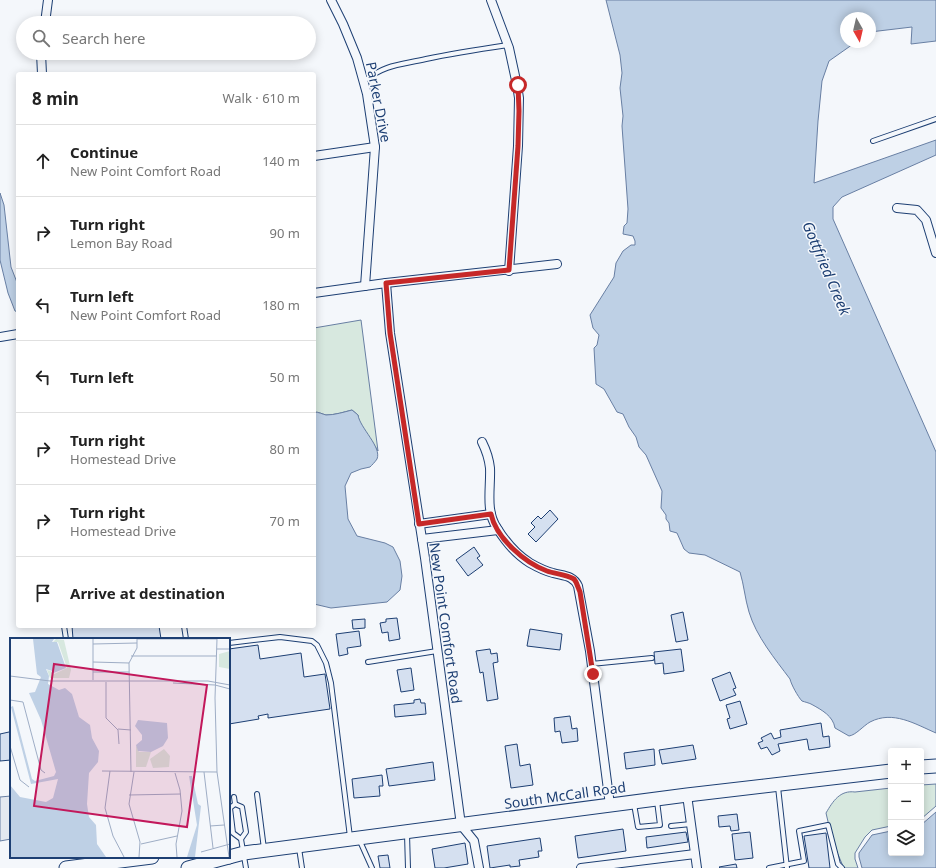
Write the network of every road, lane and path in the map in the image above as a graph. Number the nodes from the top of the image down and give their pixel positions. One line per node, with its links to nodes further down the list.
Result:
1 (48, 0): 4 (street)
2 (331, 0): 8 (street, Parker Drive)
3 (491, 0): 5 (street)
4 (46, 16)
5 (508, 45): 8 (lane); 16 (street)
6 (41, 60): 7 (street)
7 (42, 72)
8 (363, 82): 11 (street, Parker Drive)
9 (936, 119): 10 (lane)
10 (873, 141)
11 (375, 147): 12 (street); 18 (street, Parker Drive)
12 (316, 156)
13 (897, 208): 14 (street)
14 (936, 253)
15 (558, 264): 16 (street)
16 (509, 270): 17 (street)
17 (386, 283): 18 (street); 24 (street, New Point Comfort Road)
18 (365, 286): 19 (street)
19 (316, 293)
20 (16, 334): 21 (street)
21 (0, 337)
22 (482, 442): 23 (street)
23 (491, 514): 24 (street); 25 (street)
24 (419, 524): 26 (street, New Point Comfort Road)
25 (498, 530): 26 (street); 35 (street)
26 (422, 539): 32 (street, New Point Comfort Road)
27 (64, 628): 29 (lane)
28 (184, 628): 30 (lane)
29 (66, 638)
30 (186, 638)
31 (230, 644): 52 (lane)
32 (437, 651): 34 (lane); 48 (street, New Point Comfort Road)
33 (652, 658): 35 (lane)
34 (368, 662)
35 (591, 664): 46 (street)
36 (936, 766): 37 (main road)
37 (924, 767)
38 (888, 771): 39 (main road, South McCall Road)
39 (777, 785): 41 (main road, South McCall Road); 62 (lane)
40 (256, 794): 54 (lane)
41 (687, 795): 43 (main road, South McCall Road); 47 (street)
42 (234, 797): 45 (lane)
43 (656, 799): 44 (main road, South McCall Road); 44 (lane)
44 (634, 802): 46 (main road, South McCall Road)
45 (235, 804): 51 (lane); 51 (lane)
46 (610, 805): 48 (main road, South McCall Road)
47 (691, 824): 49 (lane); 57 (street)
48 (461, 825): 50 (main road, South McCall Road); 69 (street)
49 (671, 826)
50 (407, 832): 52 (main road, South McCall Road); 68 (lane)
51 (241, 839): 56 (lane)
52 (354, 839): 53 (main road, South McCall Road); 67 (lane)
53 (299, 846): 54 (main road, South McCall Road); 66 (lane)
54 (264, 850): 56 (main road, South McCall Road)
55 (230, 853): 56 (main road, South McCall Road)
56 (244, 853): 58 (main road, South McCall Road); 65 (lane)
57 (695, 854): 70 (street); 71 (street)
58 (230, 857)
59 (134, 858): 61 (main road)
60 (225, 858): 64 (main road, South McCall Road)
61 (97, 860): 63 (main road)
62 (787, 866): 72 (lane); 73 (lane)
63 (66, 868)
64 (188, 868)
65 (246, 868)
66 (302, 868)
67 (372, 868)
68 (408, 868)
69 (479, 868)
70 (581, 868)
71 (697, 868)
72 (769, 868)
73 (842, 868)

